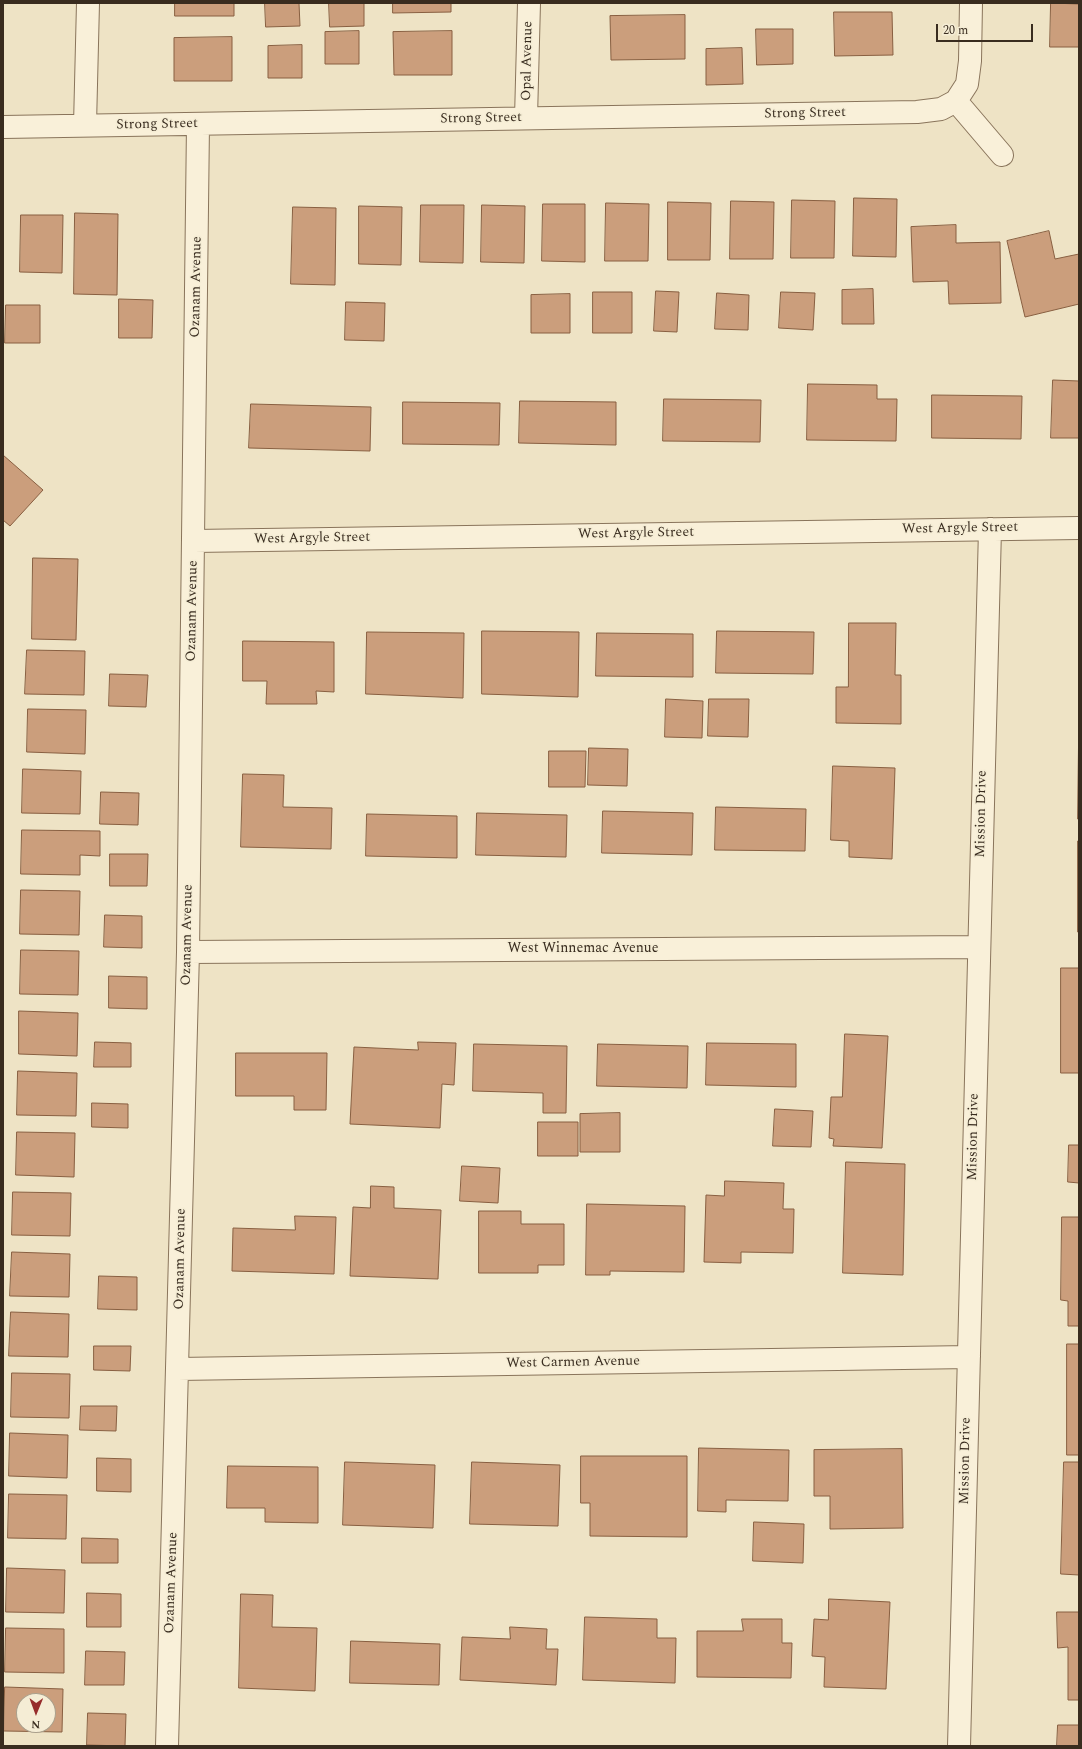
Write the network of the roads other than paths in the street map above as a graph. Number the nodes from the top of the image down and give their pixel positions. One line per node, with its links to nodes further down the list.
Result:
1 (88, 3): 7 (street)
2 (529, 3): 5 (street, Opal Avenue)
3 (971, 3): 4 (street)
4 (956, 101): 5 (street, Strong Street); 9 (street)
5 (526, 118): 6 (street, Strong Street)
6 (198, 124): 7 (street, Strong Street); 12 (street, Ozanam Avenue)
7 (85, 125): 8 (street, Strong Street)
8 (3, 127)
9 (1002, 155)
10 (1079, 528): 11 (street, West Argyle Street)
11 (990, 529): 12 (street, West Argyle Street); 13 (street, Mission Drive)
12 (194, 541): 14 (street, Ozanam Avenue)
13 (979, 947): 14 (street, West Winnemac Avenue); 15 (street, Mission Drive)
14 (188, 952): 16 (street, Ozanam Avenue)
15 (968, 1357): 16 (street, West Carmen Avenue); 18 (street, Mission Drive)
16 (178, 1369): 17 (street, Ozanam Avenue)
17 (167, 1746)
18 (959, 1746)

